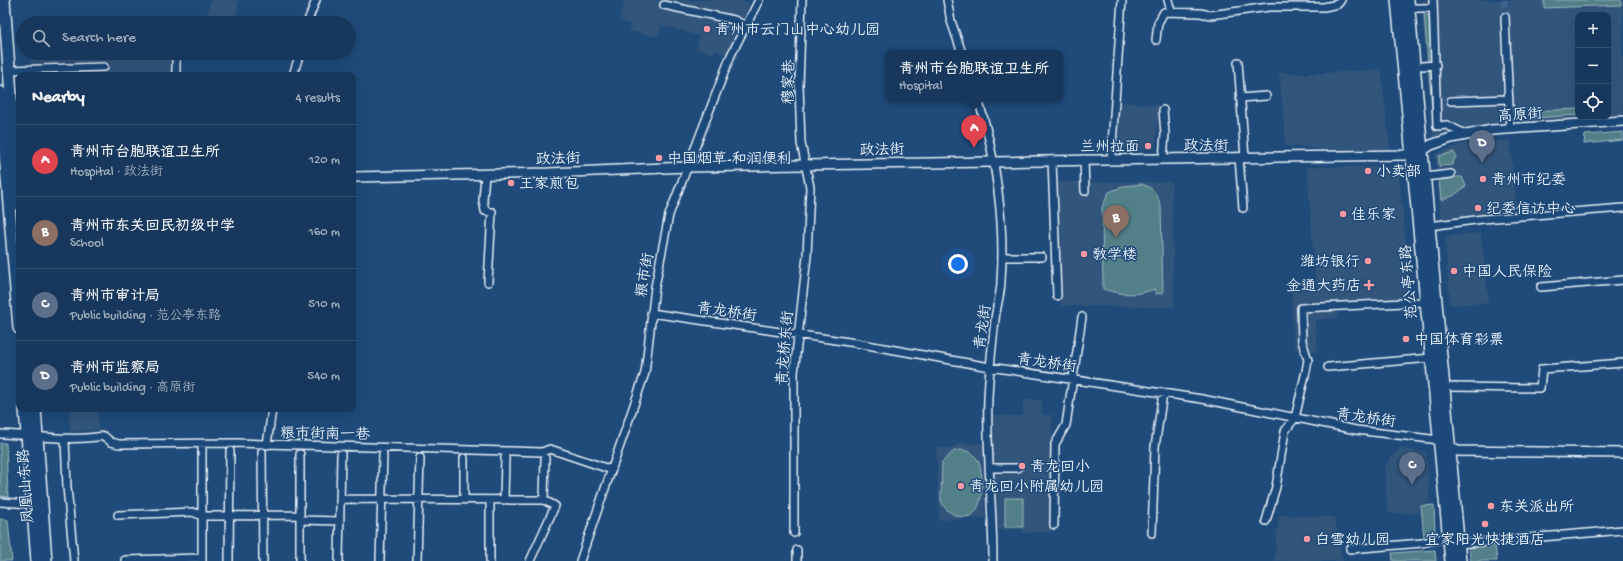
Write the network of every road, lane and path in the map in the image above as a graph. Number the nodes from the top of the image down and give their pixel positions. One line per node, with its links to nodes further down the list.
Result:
1 (4, 0): 25 (main road)
2 (316, 0): 14 (street)
3 (759, 0): 16 (street, 粮市街)
4 (802, 0): 45 (street, 穆家巷)
5 (947, 0): 18 (street)
6 (1122, 0): 41 (street)
7 (1168, 0): 13 (street)
8 (1341, 0): 13 (street)
9 (1397, 0): 38 (main road, 范公亭东路)
10 (1409, 4): 11 (street); 38 (main road, 范公亭东路)
11 (1433, 4): 22 (street)
12 (664, 5): 16 (street)
13 (1171, 11): 17 (street)
14 (310, 16)
15 (1505, 17): 31 (street)
16 (746, 26): 46 (street, 粮市街)
17 (1156, 40)
18 (961, 50)
19 (176, 60): 26 (street)
20 (298, 60): 27 (street)
21 (1238, 62): 30 (street)
22 (1436, 65): 23 (street); 37 (street)
23 (1422, 66)
24 (104, 67): 25 (street)
25 (9, 70): 51 (main road)
26 (176, 72)
27 (294, 72)
28 (0, 92): 51 (main road)
29 (1266, 96): 30 (street)
30 (1240, 98): 39 (street)
31 (1509, 99): 32 (street); 36 (street)
32 (1451, 101)
33 (979, 102): 44 (street, 青龙街)
34 (1163, 110): 42 (street)
35 (1623, 121): 36 (street, 高原街)
36 (1510, 129): 37 (street, 高原街)
37 (1467, 135): 38 (street, 高原街)
38 (1417, 152): 39 (street, 政法街); 50 (main road, 范公亭东路); 64 (main road, 范公亭东路)
39 (1242, 158): 42 (street, 政法街); 54 (street)
40 (1084, 159): 41 (street, 政法街); 43 (street, 政法街); 52 (street)
41 (1111, 159): 42 (street, 政法街)
42 (1163, 159)
43 (1052, 160): 44 (street, 政法街); 63 (street)
44 (994, 161): 45 (street, 政法街); 57 (street, 青龙街)
45 (806, 165): 46 (street, 政法街); 67 (street, 青龙桥东街)
46 (687, 167): 47 (street, 政法街); 65 (street, 粮市街)
47 (485, 174): 49 (street, 政法街); 61 (street)
48 (1451, 174): 50 (street)
49 (356, 177)
50 (1425, 177): 56 (main road, 范公亭东路)
51 (11, 182): 53 (main road); 59 (main road)
52 (1085, 191)
53 (16, 196)
54 (1243, 208)
55 (1623, 208): 56 (street)
56 (1429, 226): 85 (main road, 范公亭东路)
57 (1002, 257): 58 (street); 70 (street, 青龙街)
58 (1042, 257)
59 (16, 273)
60 (1623, 280): 62 (street)
61 (488, 282)
62 (1541, 286)
63 (1057, 296)
64 (1425, 302): 68 (main road, 范公亭东路); 78 (street)
65 (651, 313): 67 (street, 青龙桥街); 98 (street, 粮市街)
66 (1082, 317): 72 (street)
67 (797, 334): 70 (street, 青龙桥街); 117 (street, 青龙桥东街)
68 (1431, 358): 71 (street); 82 (main road, 范公亭东路)
69 (1623, 362): 73 (street)
70 (990, 367): 72 (street, 青龙桥街); 96 (street, 青龙街)
71 (1328, 367)
72 (1073, 379): 74 (street, 青龙桥街); 115 (street)
73 (1452, 387)
74 (1163, 393): 78 (street, 青龙桥街); 118 (street)
75 (26, 412): 80 (main road, 凤凰山东路)
76 (35, 412): 80 (main road, 凤凰山东路)
77 (272, 412): 84 (street)
78 (1295, 418): 82 (street, 青龙桥街); 114 (street)
79 (0, 434): 80 (street, 粮市街南一巷)
80 (32, 435): 81 (street, 粮市街南一巷); 107 (main road, 凤凰山东路); 126 (main road, 凤凰山东路)
81 (65, 439): 83 (street, 粮市街南一巷); 127 (street)
82 (1439, 440): 85 (street); 119 (main road, 范公亭东路)
83 (202, 444): 84 (street, 粮市街南一巷); 109 (street)
84 (267, 445): 98 (street, 粮市街南一巷)
85 (1450, 446): 88 (street); 120 (main road, 范公亭东路)
86 (230, 451): 110 (street)
87 (262, 452): 111 (street)
88 (1623, 453)
89 (300, 454): 112 (street)
90 (341, 454): 99 (street)
91 (383, 454): 100 (street)
92 (505, 457): 104 (street)
93 (420, 458): 101 (street)
94 (464, 458): 102 (street)
95 (545, 458): 105 (street)
96 (990, 468): 97 (street); 138 (street, 青龙街)
97 (1018, 468)
98 (612, 470): 136 (street, 粮市街)
99 (340, 498): 100 (street); 113 (street)
100 (382, 499): 101 (street); 132 (street)
101 (419, 499): 102 (street); 133 (street)
102 (464, 500): 103 (street)
103 (490, 500): 104 (street); 134 (street)
104 (504, 500): 105 (street)
105 (544, 500): 135 (street)
106 (0, 502): 107 (street)
107 (32, 504): 125 (main road, 凤凰山东路)
108 (118, 515): 109 (street)
109 (202, 516): 110 (street); 124 (street)
110 (230, 516): 111 (street); 128 (street)
111 (263, 516): 112 (street); 129 (street)
112 (300, 518): 113 (street); 130 (street)
113 (340, 521): 131 (street)
114 (1266, 521)
115 (1054, 525)
116 (1623, 530): 120 (street)
117 (794, 533)
118 (1152, 533)
119 (1448, 537): 121 (street); 139 (main road, 范公亭东路)
120 (1459, 544): 140 (main road, 范公亭东路)
121 (1350, 549)
122 (797, 550): 137 (street)
123 (125, 560): 124 (street)
124 (202, 560)
125 (37, 561)
126 (46, 561)
127 (74, 561)
128 (229, 561)
129 (263, 561)
130 (300, 561)
131 (339, 561)
132 (380, 561)
133 (418, 561)
134 (490, 561)
135 (530, 561)
136 (580, 561)
137 (797, 561)
138 (993, 561)
139 (1451, 561)
140 (1460, 561)

